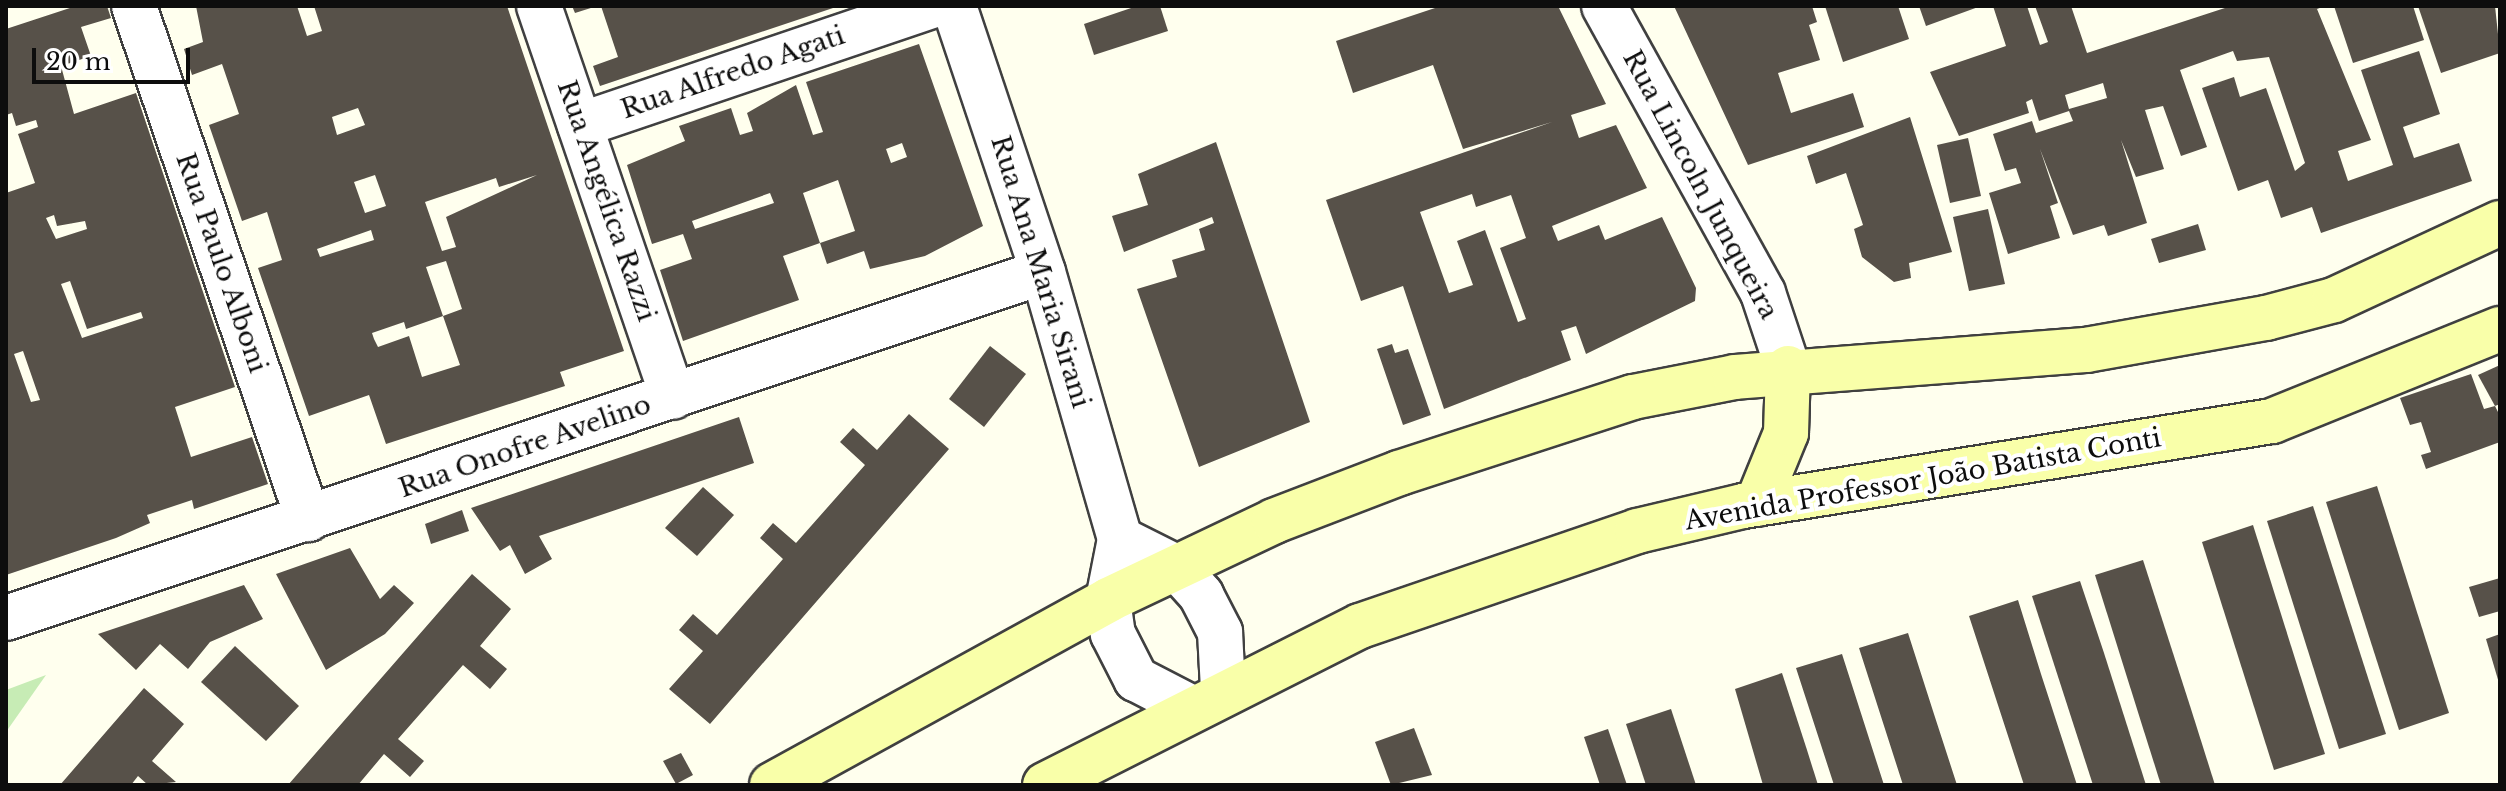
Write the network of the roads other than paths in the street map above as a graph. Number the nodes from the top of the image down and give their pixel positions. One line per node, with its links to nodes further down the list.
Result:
1 (134, 6): 13 (street, Rua Paulo Alboni)
2 (539, 6): 6 (street, Rua Angélica Razzi)
3 (932, 6): 6 (street, Rua Alfredo Agati)
4 (954, 6): 8 (street, Rua Ana Maria Sirani)
5 (1604, 6): 10 (street, Rua Lincoln Junqueira)
6 (580, 125): 11 (street, Rua Angélica Razzi)
7 (2500, 223): 10 (main road)
8 (1043, 272): 11 (street, Rua Onofre Avelino); 14 (street, Rua Ana Maria Sirani)
9 (2500, 329): 12 (main road, Avenida Professor João Batista Conti)
10 (1788, 368): 12 (main road); 15 (main road)
11 (673, 397): 13 (street, Rua Onofre Avelino)
12 (1757, 504): 18 (main road, Avenida Professor João Batista Conti)
13 (308, 519): 17 (street, Rua Onofre Avelino)
14 (1120, 539): 15 (street); 16 (street, Rua Ana Maria Sirani)
15 (1176, 567): 16 (main road); 18 (street)
16 (1108, 600): 18 (street, Rua Ana Maria Sirani); 19 (main road)
17 (6, 618)
18 (1206, 699): 20 (main road, Avenida Professor João Batista Conti)
19 (772, 785)
20 (1045, 785)

